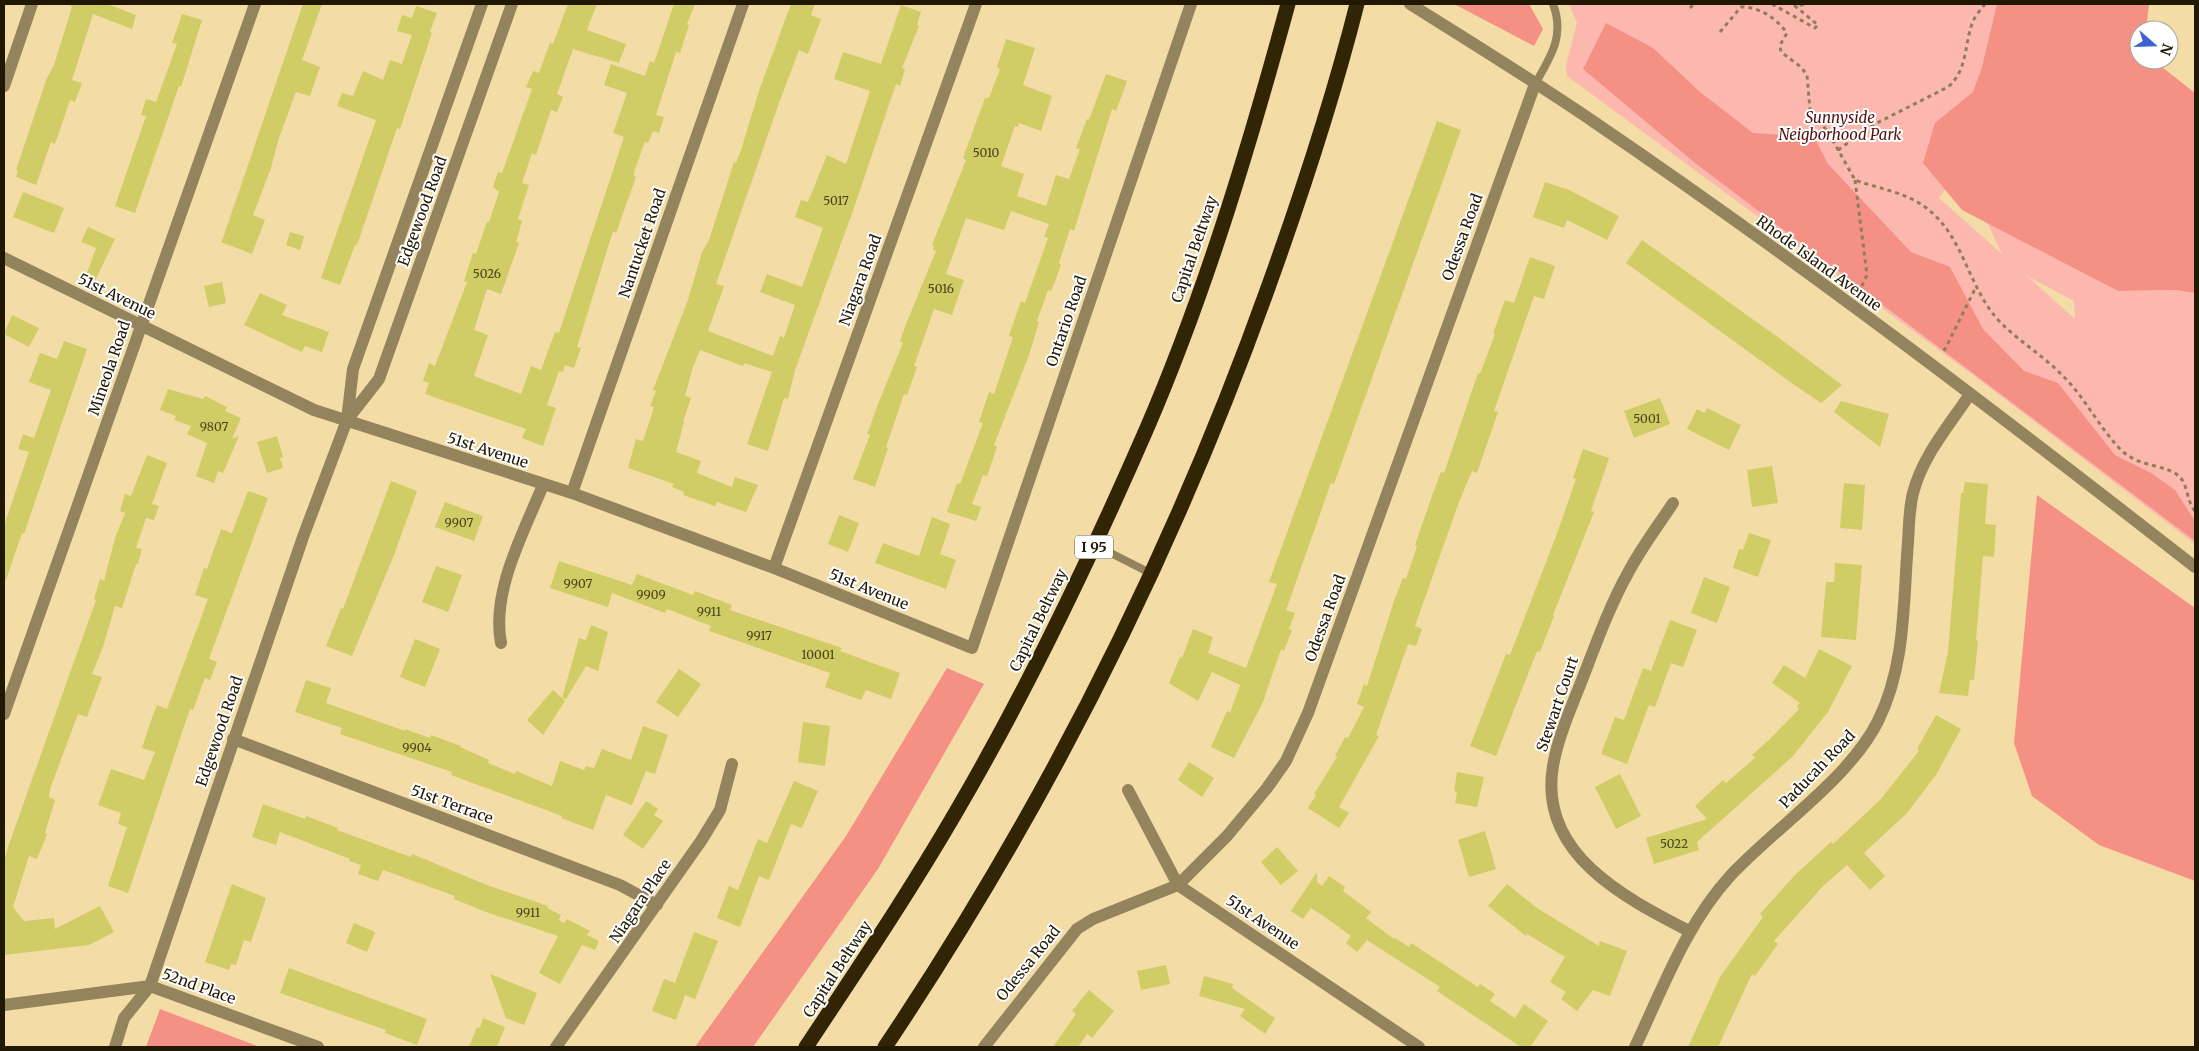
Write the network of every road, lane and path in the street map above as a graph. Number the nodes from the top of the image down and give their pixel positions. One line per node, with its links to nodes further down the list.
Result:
1 (32, 4): 19 (street)
2 (255, 4): 25 (street, Mineola Road)
3 (482, 4): 28 (street, Edgewood Road)
4 (512, 4): 28 (street, Edgewood Road)
5 (743, 4): 30 (street, Nantucket Road)
6 (976, 4): 35 (street, Niagara Road)
7 (1192, 4): 38 (street, Ontario Road)
8 (1288, 4): 33 (highway, Capital Beltway / I 95)
9 (1356, 4): 36 (highway)
10 (1410, 4): 18 (street, Rhode Island Avenue)
11 (1553, 4): 18 (lane)
12 (1694, 4): 16 (path)
13 (1772, 4): 14 (path)
14 (1806, 4)
15 (1984, 4): 20 (path)
16 (1690, 8)
17 (1720, 32): 20 (path)
18 (1534, 84): 24 (street, Rhode Island Avenue); 43 (street, Odessa Road)
19 (4, 86)
20 (1838, 150): 21 (path)
21 (1855, 180): 23 (path); 24 (path)
22 (4, 258): 25 (street, 51st Avenue)
23 (1975, 288): 26 (path); 32 (path)
24 (1852, 306): 27 (street, Rhode Island Avenue)
25 (141, 326): 28 (street, 51st Avenue); 39 (street, Mineola Road)
26 (1944, 351)
27 (1970, 394): 34 (street, Rhode Island Avenue); 45 (street, Paducah Road)
28 (347, 420): 29 (street, 51st Avenue); 40 (street, Edgewood Road)
29 (543, 485): 30 (street, 51st Avenue); 37 (street)
30 (572, 493): 35 (street, 51st Avenue)
31 (1673, 503): 45 (street, Stewart Court)
32 (2195, 511)
33 (1095, 545): 36 (lane); 51 (highway, Capital Beltway / I 95)
34 (2195, 567)
35 (774, 568): 38 (street, 51st Avenue)
36 (1152, 574): 52 (highway)
37 (501, 642)
38 (972, 648)
39 (4, 714)
40 (233, 740): 44 (street, 51st Terrace); 46 (street, Edgewood Road)
41 (732, 764): 44 (street, Niagara Place)
42 (1128, 790): 43 (street, 51st Avenue)
43 (1178, 885): 53 (street, Odessa Road); 54 (street, 51st Avenue)
44 (657, 905): 50 (street, Niagara Place)
45 (1689, 931): 55 (street, Paducah Road)
46 (150, 986): 47 (street, 52nd Place); 48 (street, Edgewood Road); 49 (street, 52nd Place)
47 (4, 1005)
48 (115, 1047)
49 (318, 1047)
50 (556, 1047)
51 (806, 1047)
52 (885, 1047)
53 (984, 1047)
54 (1419, 1047)
55 (1635, 1047)

